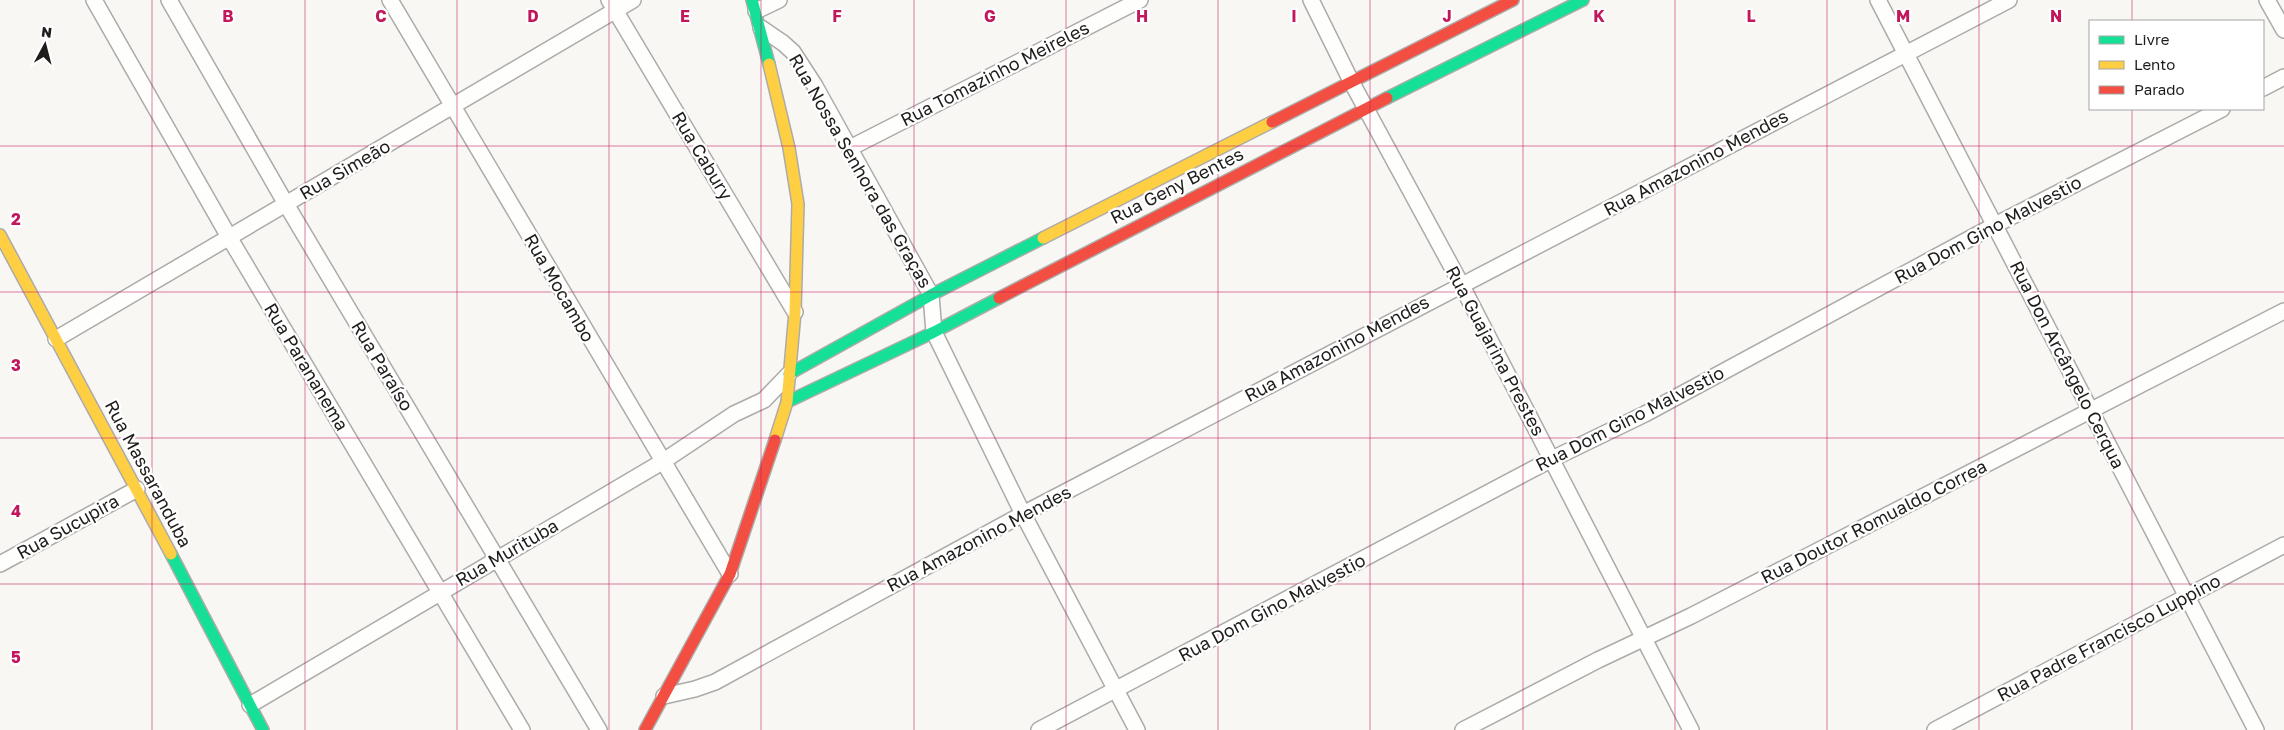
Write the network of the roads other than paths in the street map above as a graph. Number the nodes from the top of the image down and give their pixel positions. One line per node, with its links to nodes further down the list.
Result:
1 (94, 0): 28 (street, Rua Parananema)
2 (169, 0): 25 (street, Rua Paraíso)
3 (390, 0): 21 (street, Rua Mocambo)
4 (633, 0): 13 (street, Rua Simeão)
5 (779, 0): 14 (street)
6 (1140, 0): 24 (street, Rua Tomazinho Meireles)
7 (1312, 0): 19 (street, Rua Guajarina Prestes)
8 (1513, 0): 19 (street, Rua Geny Bentes)
9 (1583, 0): 22 (street, Rua Geny Bentes)
10 (1878, 0): 17 (street, Rua Don Arcângelo Cerqua)
11 (2009, 0): 17 (street, Rua Amazonino Mendes)
12 (2267, 0): 16 (street)
13 (612, 5): 21 (street, Rua Simeão); 32 (street, Rua Cabury)
14 (754, 6): 15 (street)
15 (761, 28): 24 (street, Rua Nossa Senhora das Graças); 32 (street)
16 (2284, 30)
17 (1905, 53): 26 (street, Rua Don Arcângelo Cerqua); 29 (street, Rua Amazonino Mendes)
18 (2284, 77): 20 (street)
19 (1352, 83): 22 (street, Rua Guajarina Prestes); 30 (street, Rua Geny Bentes)
20 (2264, 87)
21 (453, 107): 25 (street, Rua Simeão); 40 (street, Rua Mocambo)
22 (1366, 108): 29 (street, Rua Guajarina Prestes); 33 (street, Rua Geny Bentes)
23 (2220, 110): 26 (street, Rua Dom Gino Malvestio)
24 (850, 148): 30 (street, Rua Nossa Senhora das Graças)
25 (286, 204): 28 (street, Rua Simeão); 44 (street, Rua Paraíso)
26 (1995, 225): 38 (street, Rua Don Arcângelo Cerqua); 39 (street, Rua Dom Gino Malvestio)
27 (0, 235): 34 (street, Rua Massaranduba)
28 (229, 237): 34 (street, Rua Simeão); 47 (street, Rua Parananema)
29 (1461, 284): 39 (street, Rua Guajarina Prestes); 42 (street, Rua Amazonino Mendes)
30 (931, 295): 33 (street, Rua Nossa Senhora das Graças); 35 (street, Rua Geny Bentes)
31 (2284, 311): 38 (street, Rua Doutor Romualdo Correa)
32 (795, 312): 35 (street)
33 (934, 332): 37 (street, Rua Geny Bentes); 42 (street, Rua Nossa Senhora das Graças)
34 (56, 339): 41 (street, Rua Massaranduba)
35 (789, 374): 36 (street, Rua Murituba); 37 (street)
36 (764, 400): 37 (street, Rua Murituba); 40 (street, Rua Murituba)
37 (787, 402): 46 (street)
38 (2091, 410): 48 (street, Rua Don Arcângelo Cerqua); 49 (street, Rua Doutor Romualdo Correa)
39 (1552, 459): 49 (street, Rua Guajarina Prestes); 50 (street, Rua Dom Gino Malvestio)
40 (662, 462): 44 (street, Rua Murituba); 46 (street, Rua Mocambo)
41 (137, 489): 45 (street, Rua Sucupira); 52 (street, Rua Massaranduba)
42 (1023, 514): 50 (street, Rua Nossa Senhora das Graças); 51 (street, Rua Amazonino Mendes)
43 (2284, 546): 48 (street, Rua Padre Francisco Luppino)
44 (496, 560): 47 (street, Rua Murituba); 55 (street, Rua Paraíso)
45 (0, 564)
46 (730, 574): 51 (street)
47 (439, 592): 52 (street, Rua Murituba); 54 (street, Rua Parananema)
48 (2188, 596): 61 (street, Rua Padre Francisco Luppino); 62 (street, Rua Don Arcângelo Cerqua)
49 (1644, 639): 59 (street, Rua Doutor Romualdo Correa); 60 (street, Rua Guajarina Prestes)
50 (1116, 689): 57 (street, Rua Dom Gino Malvestio); 58 (street, Rua Nossa Senhora das Graças)
51 (664, 696): 56 (street)
52 (250, 705): 53 (street, Rua Massaranduba)
53 (263, 730)
54 (522, 730)
55 (599, 730)
56 (645, 730)
57 (1039, 730)
58 (1137, 730)
59 (1462, 730)
60 (1691, 730)
61 (1935, 730)
62 (2256, 730)

